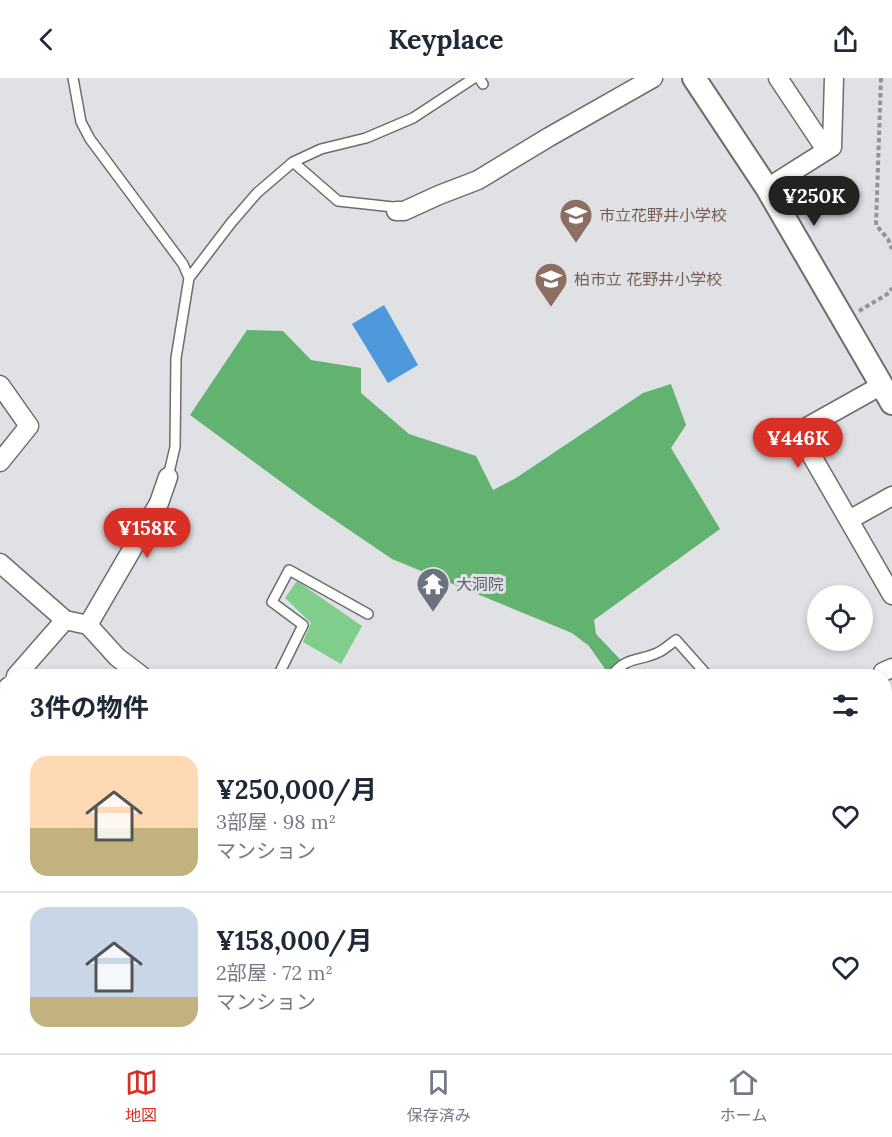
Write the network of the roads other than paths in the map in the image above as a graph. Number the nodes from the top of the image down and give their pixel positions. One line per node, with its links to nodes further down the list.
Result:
1 (73, 78): 11 (lane)
2 (653, 78): 10 (street)
3 (694, 78): 9 (street)
4 (778, 78): 7 (street)
5 (834, 78): 7 (street)
6 (478, 80): 8 (lane)
7 (826, 150): 9 (street)
8 (292, 162): 10 (lane); 11 (lane)
9 (767, 188): 13 (street)
10 (396, 211)
11 (189, 278): 15 (lane)
12 (0, 385): 14 (street)
13 (887, 394): 17 (street)
14 (0, 462)
15 (168, 477): 22 (street)
16 (892, 496): 17 (street)
17 (849, 520): 19 (street)
18 (0, 563): 21 (street)
19 (892, 595)
20 (368, 614): 25 (lane)
21 (65, 620): 22 (street); 23 (street)
22 (88, 625): 24 (street)
23 (22, 669)
24 (133, 669)
25 (281, 669)
26 (617, 669): 27 (lane)
27 (702, 669)

